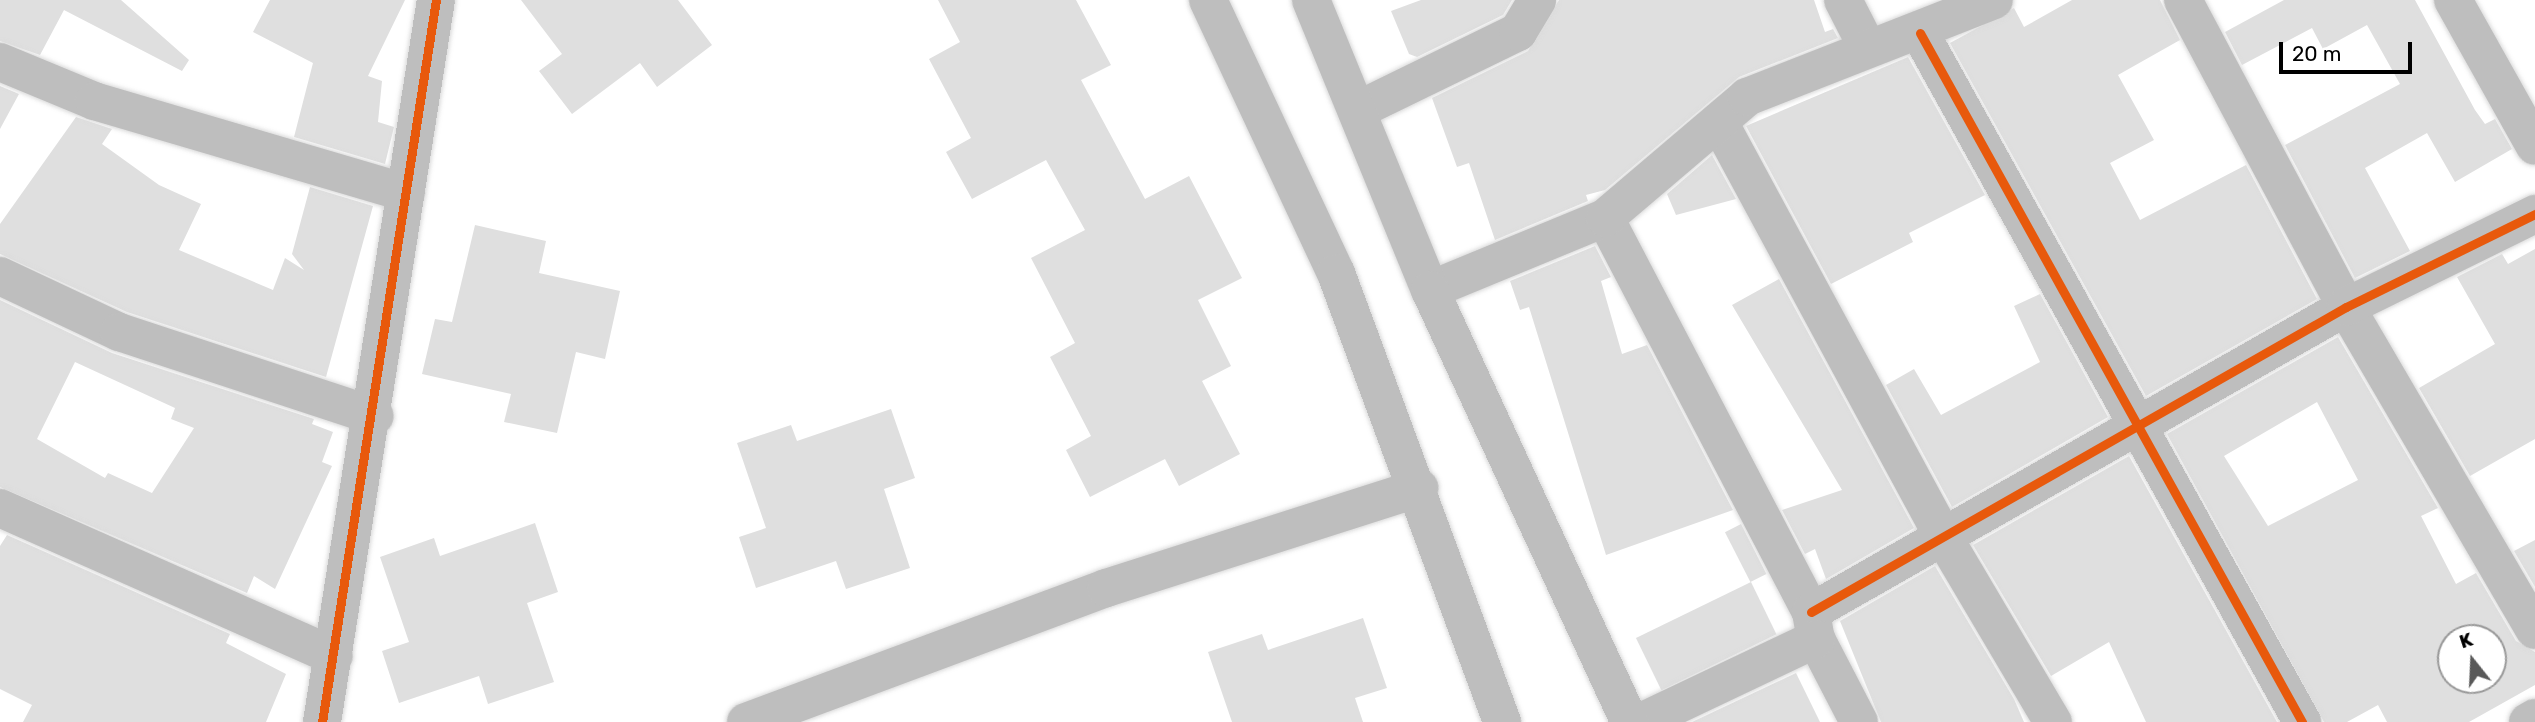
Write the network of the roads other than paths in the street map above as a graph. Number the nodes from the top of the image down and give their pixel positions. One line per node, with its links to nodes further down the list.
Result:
1 (436, 0): 15 (street)
2 (1208, 0): 23 (street)
3 (1311, 0): 12 (street)
4 (1537, 0): 12 (street)
5 (1843, 0): 10 (street)
6 (1994, 0): 9 (street)
7 (2183, 0): 20 (street)
8 (2453, 0): 14 (street)
9 (1920, 33): 10 (street); 22 (street)
10 (1867, 47): 13 (street)
11 (0, 62): 15 (street)
12 (1360, 109): 19 (street)
13 (1720, 124): 17 (street); 25 (street)
14 (2535, 146)
15 (406, 193): 21 (street)
16 (2535, 214): 20 (street)
17 (1605, 218): 19 (street); 26 (street)
18 (0, 276): 21 (street)
19 (1430, 290): 33 (street)
20 (2346, 307): 22 (street); 27 (street)
21 (375, 416): 28 (street)
22 (2137, 423): 25 (street); 37 (street)
23 (1419, 488): 31 (street); 32 (street)
24 (0, 508): 28 (street)
25 (1944, 538): 26 (street); 36 (street)
26 (1814, 626): 34 (street); 35 (street)
27 (2535, 630)
28 (334, 656): 30 (street)
29 (2535, 718): 38 (street)
30 (322, 722)
31 (746, 722)
32 (1502, 722)
33 (1630, 722)
34 (1641, 722)
35 (1859, 722)
36 (2053, 722)
37 (2302, 722)
38 (2528, 722)

